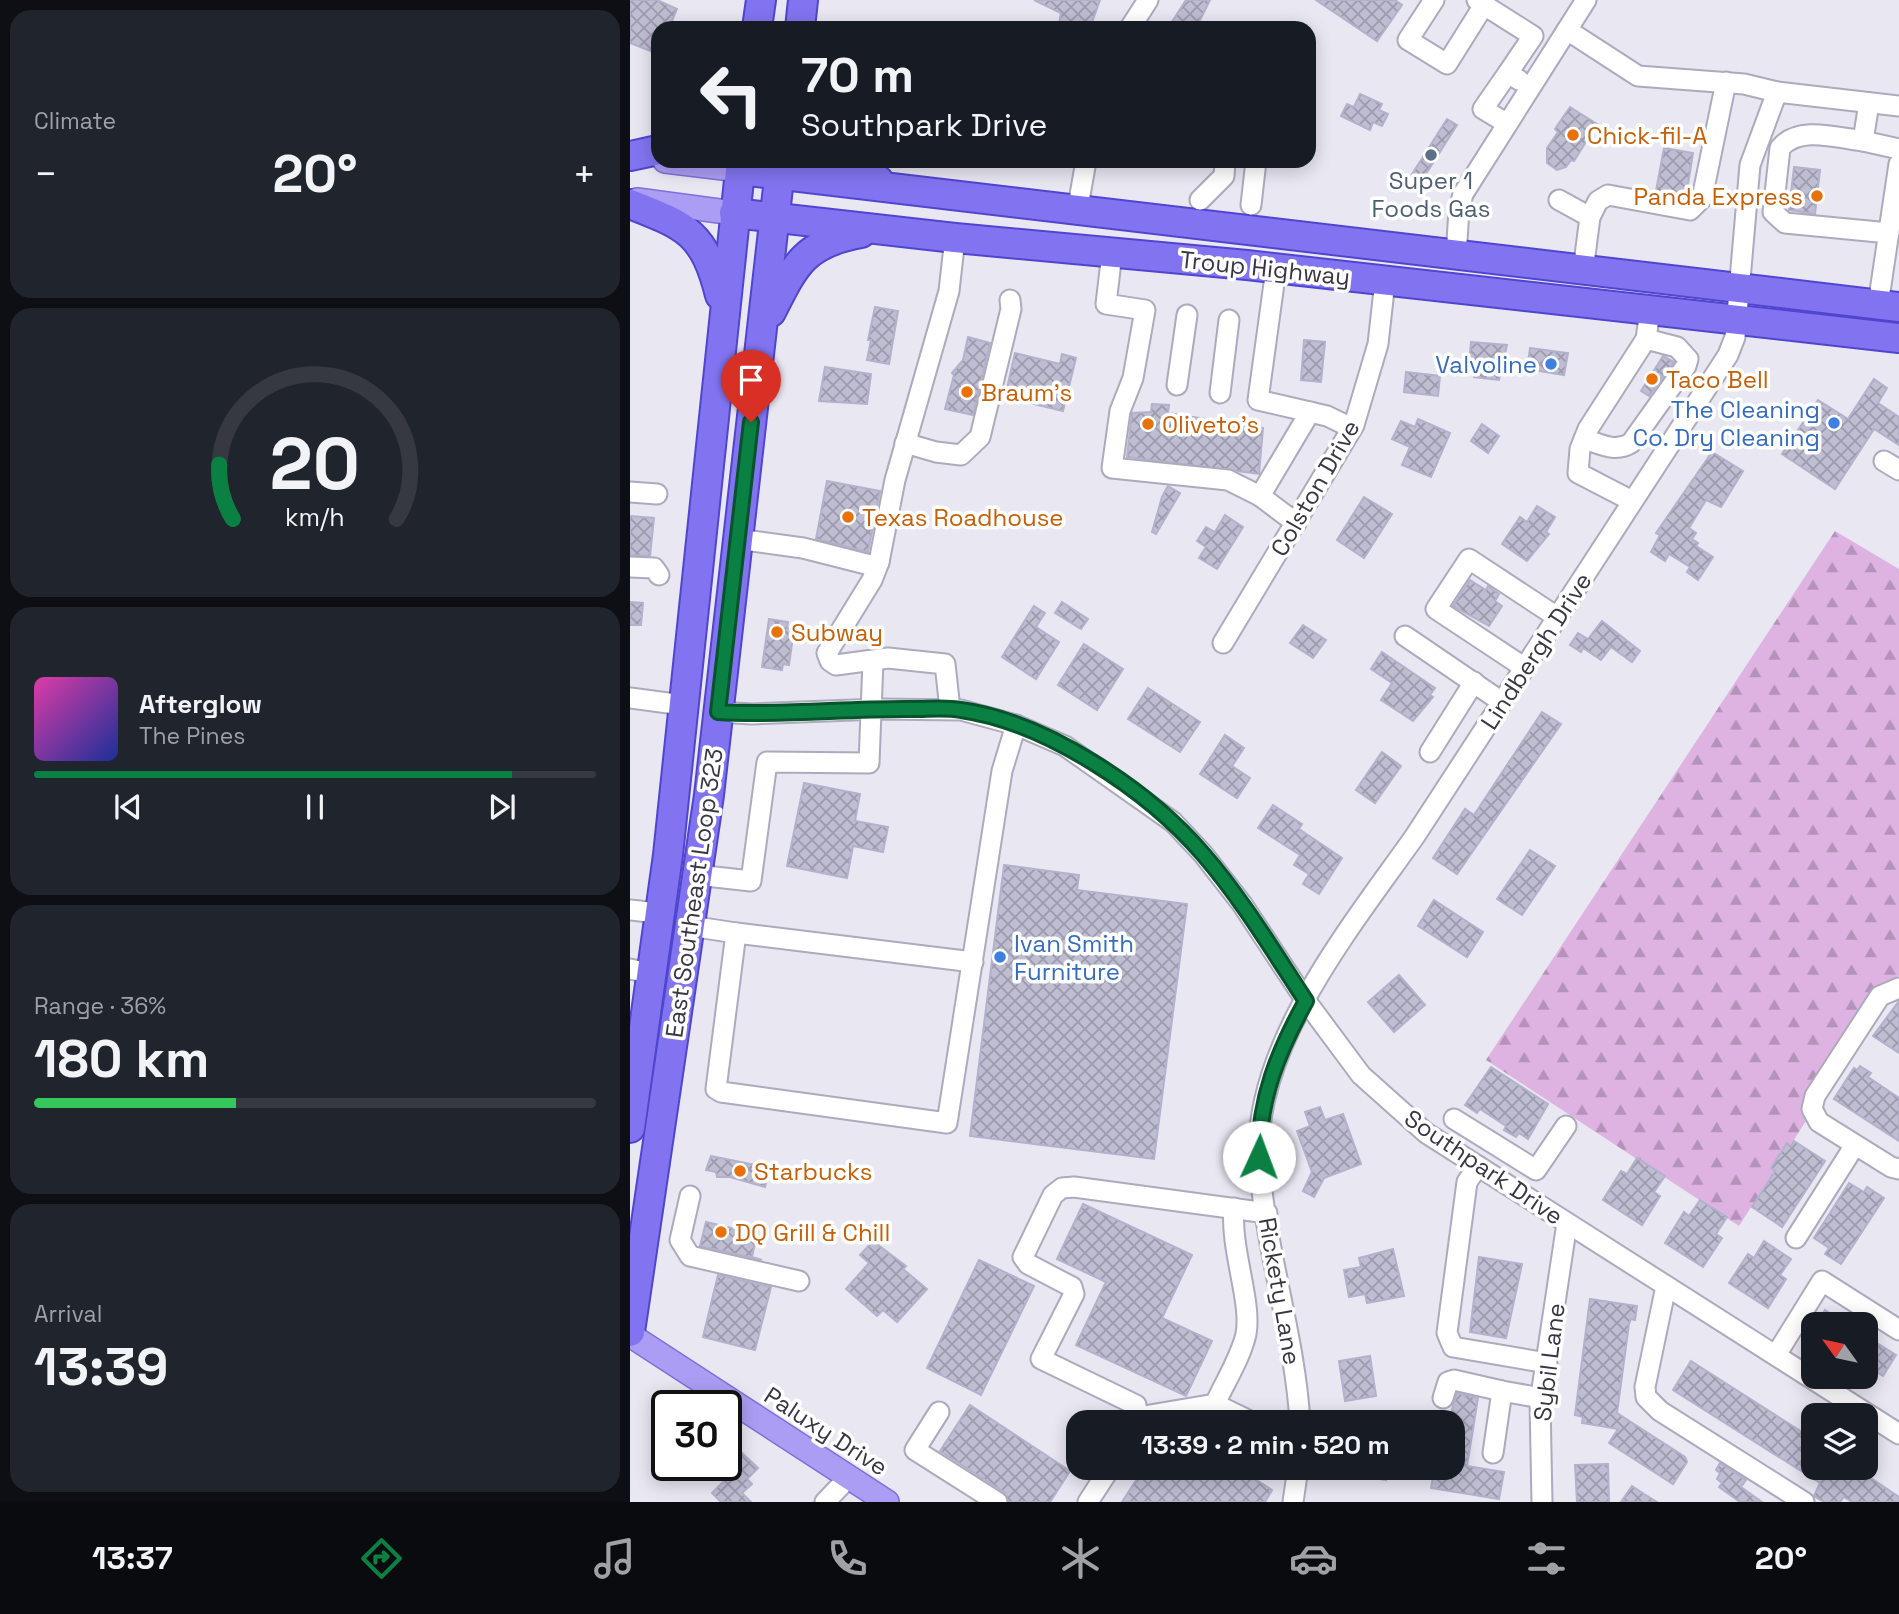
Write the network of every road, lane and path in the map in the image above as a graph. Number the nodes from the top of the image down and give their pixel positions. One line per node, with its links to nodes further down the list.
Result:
1 (761, 0): 7 (highway)
2 (803, 0): 8 (highway)
3 (1148, 0): 9 (street)
4 (1434, 0): 6 (street)
5 (1586, 0): 10 (street)
6 (1480, 2): 11 (street)
7 (758, 21)
8 (801, 21)
9 (1134, 21)
10 (1567, 30): 12 (street); 14 (street)
11 (1533, 36): 12 (street); 13 (street)
12 (1553, 49): 15 (street)
13 (1508, 73): 15 (street); 19 (street)
14 (1726, 82): 16 (street); 39 (street)
15 (1529, 87): 19 (street)
16 (1777, 92): 17 (street); 49 (street, Lindbergh Drive)
17 (1869, 103): 18 (street); 20 (street)
18 (1899, 106)
19 (1506, 123): 45 (street)
20 (1863, 141): 21 (street); 42 (street)
21 (1899, 149)
22 (651, 152): 23 (highway)
23 (630, 156): 24 (main road)
24 (651, 159)
25 (1899, 164): 42 (street)
26 (741, 168): 38 (highway, East Southeast Loop 323)
27 (781, 168): 32 (highway, Troup Highway); 40 (highway, East Southeast Loop 323)
28 (854, 168): 32 (highway)
29 (1085, 168): 37 (street)
30 (1225, 168): 33 (street)
31 (1255, 168): 36 (street)
32 (900, 190): 37 (highway, Troup Highway)
33 (1200, 200)
34 (1559, 200): 39 (street)
35 (630, 202): 38 (main road, Troup Highway); 52 (highway)
36 (1251, 205)
37 (1076, 212): 45 (highway, Troup Highway)
38 (734, 213): 40 (highway, Troup Highway); 52 (highway, East Southeast Loop 323)
39 (1590, 217): 47 (street)
40 (775, 218): 41 (highway, Troup Highway); 57 (highway, East Southeast Loop 323)
41 (880, 230): 43 (highway, Troup Highway); 57 (highway)
42 (1889, 233): 51 (street)
43 (955, 238): 44 (highway, Troup Highway); 65 (street)
44 (1112, 253): 46 (highway, Troup Highway); 68 (street)
45 (1456, 256): 47 (highway, Troup Highway)
46 (1276, 269): 48 (highway, Troup Highway); 62 (street)
47 (1583, 271): 49 (highway, Troup Highway)
48 (1385, 281): 53 (highway, Troup Highway); 63 (street, Colston Drive)
49 (1739, 289): 51 (highway, Troup Highway); 56 (street, Lindbergh Drive)
50 (1010, 300): 65 (street)
51 (1889, 306)
52 (723, 309): 83 (highway, East Southeast Loop 323)
53 (1650, 310): 56 (highway, Troup Highway); 59 (street)
54 (1187, 315): 60 (street)
55 (1228, 320): 61 (street)
56 (1737, 320): 58 (highway, Troup Highway); 69 (street, Lindbergh Drive)
57 (762, 330): 71 (highway, East Southeast Loop 323)
58 (1899, 338)
59 (1646, 339): 64 (street); 64 (street)
60 (1177, 386)
61 (1220, 393)
62 (1310, 412): 63 (street); 68 (street)
63 (1352, 428): 70 (street, Colston Drive)
64 (1584, 439): 69 (street)
65 (905, 443): 72 (street)
66 (630, 492): 67 (street)
67 (657, 494)
68 (1260, 496): 70 (street)
69 (1632, 501): 75 (street, Lindbergh Drive)
70 (1296, 523): 77 (street, Colston Drive)
71 (737, 539): 72 (street); 86 (highway, East Southeast Loop 323)
72 (879, 562): 78 (street)
73 (630, 567): 74 (street)
74 (659, 575)
75 (1557, 617): 79 (street, Lindbergh Drive); 79 (street)
76 (1405, 636): 80 (street)
77 (1223, 643)
78 (873, 661): 84 (street); 85 (street)
79 (1525, 667): 82 (street, Lindbergh Drive)
80 (1474, 682): 82 (street); 88 (street)
81 (630, 698): 83 (street)
82 (1502, 702): 97 (street, Lindbergh Drive)
83 (683, 705): 91 (highway, East Southeast Loop 323)
84 (871, 709): 85 (street, Southpark Drive); 86 (street, Southpark Drive); 89 (street)
85 (950, 709): 87 (street, Southpark Drive)
86 (718, 712): 89 (highway, East Southeast Loop 323)
87 (1016, 725): 94 (street); 97 (street, Southpark Drive)
88 (1430, 752)
89 (697, 875): 92 (highway, East Southeast Loop 323)
90 (630, 910): 91 (street)
91 (658, 913): 95 (highway, East Southeast Loop 323)
92 (690, 926): 93 (street); 114 (highway, East Southeast Loop 323)
93 (736, 933): 94 (street); 94 (street)
94 (973, 961)
95 (640, 971): 99 (highway, East Southeast Loop 323)
96 (1899, 988): 100 (street)
97 (1306, 1001): 101 (street, Southpark Drive); 108 (street, Rickety Lane)
98 (1566, 1126): 102 (street)
99 (630, 1128)
100 (1855, 1145): 104 (street); 110 (street)
101 (1450, 1149): 102 (street); 103 (street, Southpark Drive)
102 (1525, 1164): 105 (street)
103 (1478, 1167): 105 (street, Southpark Drive); 116 (street)
104 (1899, 1169)
105 (1510, 1187): 109 (street, Southpark Drive)
106 (690, 1196): 111 (street)
107 (1234, 1208): 108 (street); 120 (street); 121 (street)
108 (1267, 1213): 124 (street, Rickety Lane)
109 (1567, 1223): 112 (street, Southpark Drive); 116 (street, Sybil Lane)
110 (1796, 1238)
111 (799, 1281)
112 (1667, 1286): 115 (street, Southpark Drive); 137 (street)
113 (1899, 1330): 115 (street)
114 (630, 1334): 128 (main road, Paluxy Drive)
115 (1776, 1355): 126 (street, Southpark Drive)
116 (1547, 1363): 119 (street, Sybil Lane)
117 (1503, 1391): 118 (street); 119 (street); 127 (street)
118 (1443, 1398)
119 (1541, 1398): 136 (street, Sybil Lane)
120 (1215, 1404): 122 (street); 123 (street)
121 (1136, 1410)
122 (1186, 1410)
123 (1227, 1410)
124 (1299, 1410)
125 (939, 1412): 133 (street)
126 (1899, 1433)
127 (1493, 1453)
128 (849, 1477): 131 (street); 132 (main road, Paluxy Drive)
129 (1102, 1480): 134 (street)
130 (1296, 1480): 135 (street)
131 (825, 1502)
132 (887, 1502)
133 (997, 1502)
134 (1088, 1502)
135 (1293, 1502)
136 (1542, 1502)
137 (1804, 1502)

